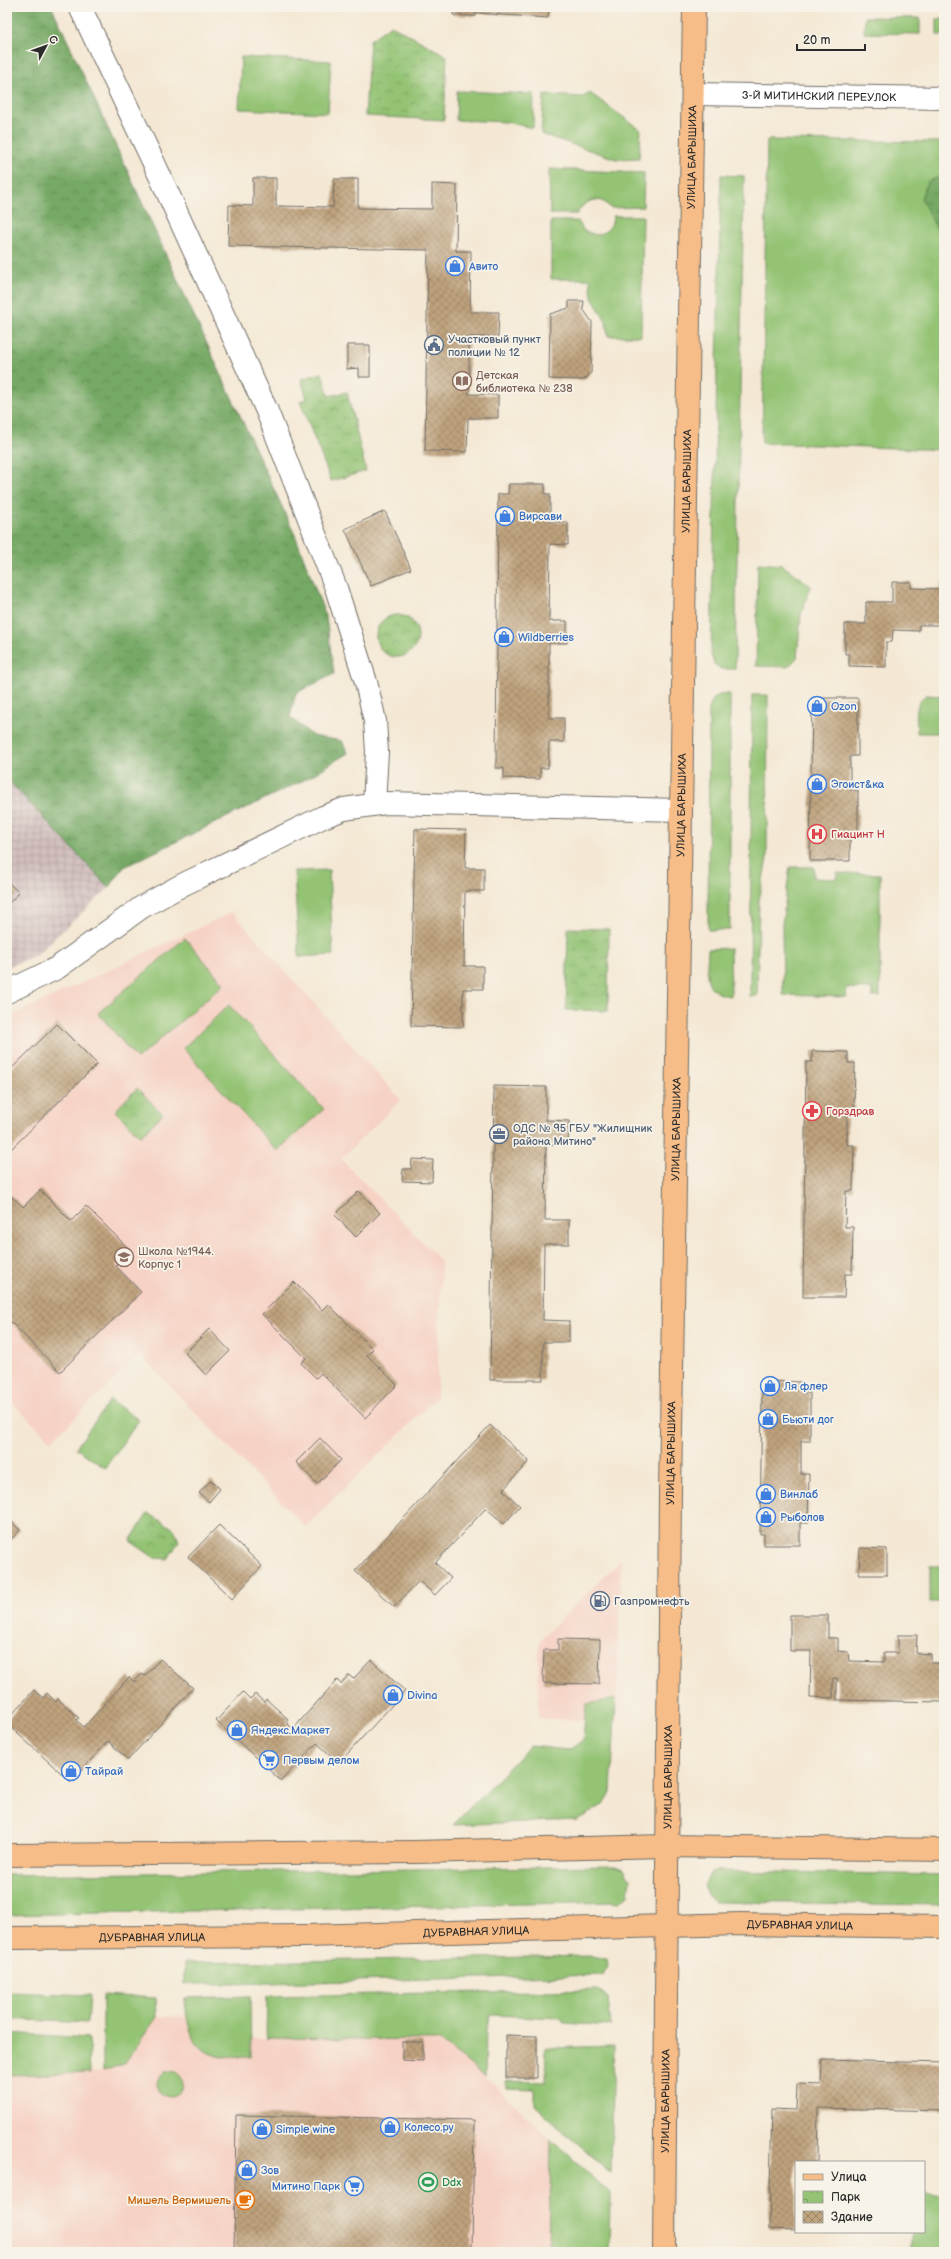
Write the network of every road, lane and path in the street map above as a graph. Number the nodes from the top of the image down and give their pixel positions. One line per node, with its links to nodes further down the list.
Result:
1 (80, 7): 5 (street)
2 (694, 7): 3 (main road, УЛИЦА БАРЫШИХА)
3 (693, 94): 4 (street, 3-Й МИТИНСКИЙ ПЕРЕУЛОК); 6 (main road, УЛИЦА БАРЫШИХА)
4 (944, 98)
5 (374, 804): 6 (street); 7 (street)
6 (681, 810): 8 (main road, УЛИЦА БАРЫШИХА)
7 (7, 992)
8 (666, 1846): 9 (main road); 10 (main road); 11 (main road, УЛИЦА БАРЫШИХА)
9 (944, 1850)
10 (7, 1855)
11 (667, 1926): 12 (main road, ДУБРАВНАЯ УЛИЦА); 13 (main road, ДУБРАВНАЯ УЛИЦА); 14 (main road, УЛИЦА БАРЫШИХА)
12 (944, 1927)
13 (7, 1938)
14 (664, 2252)

